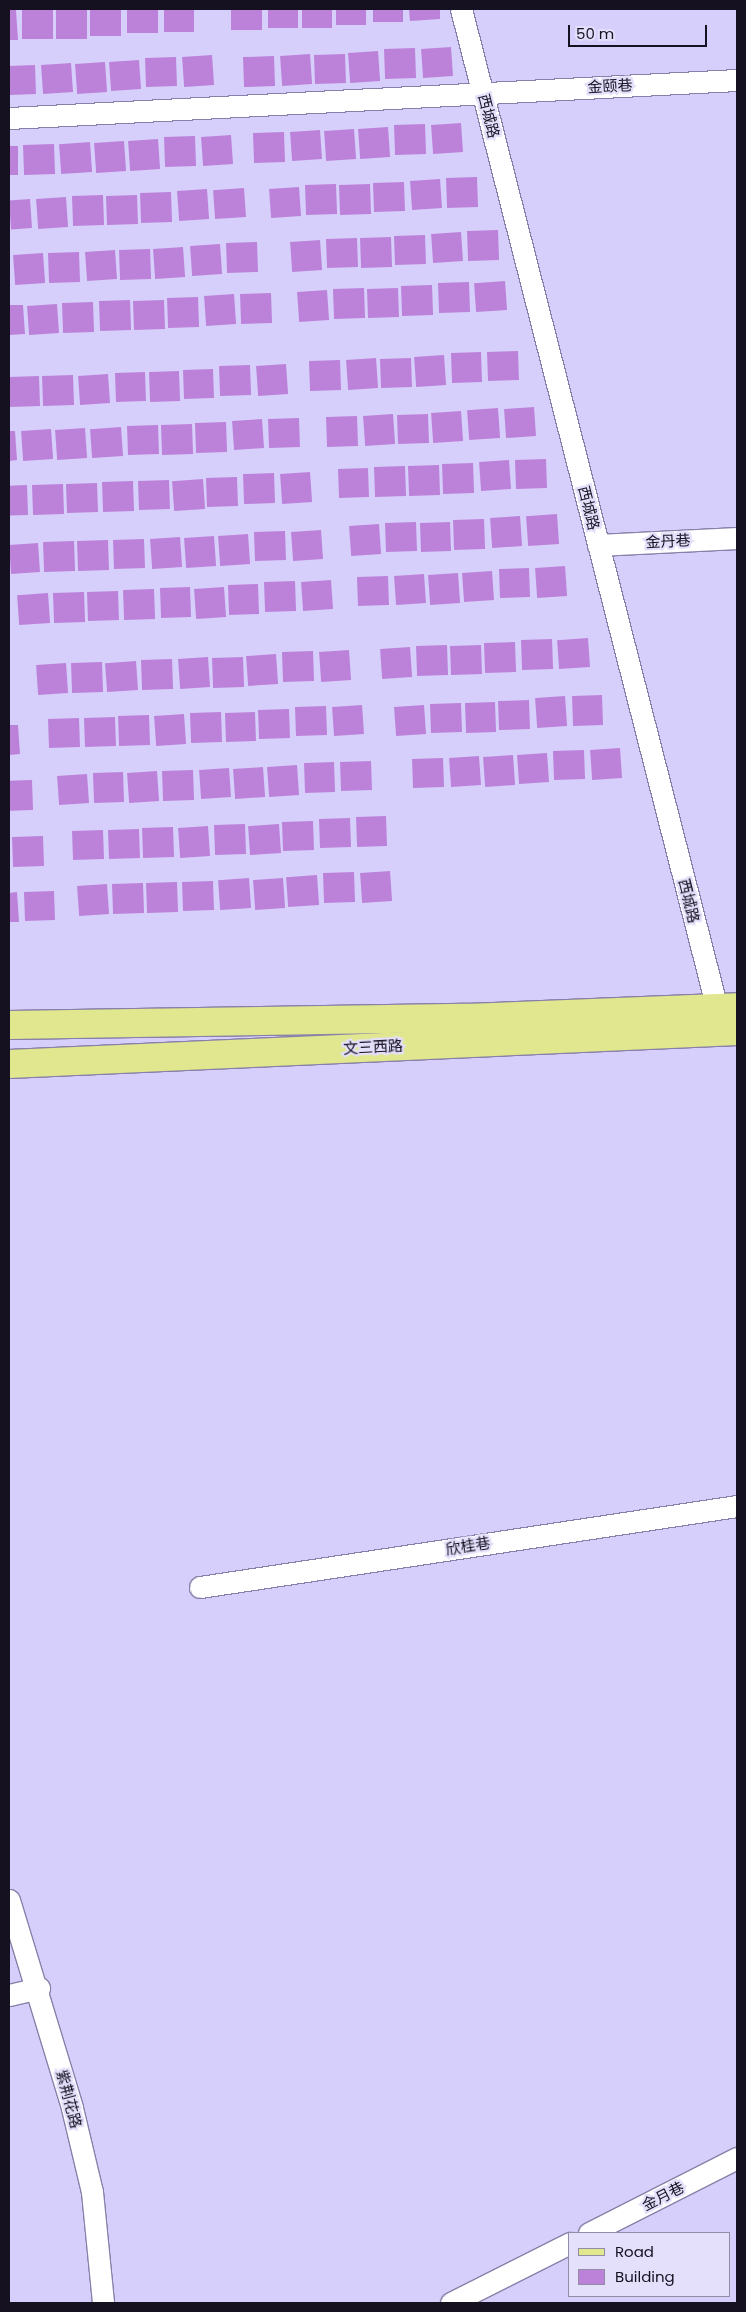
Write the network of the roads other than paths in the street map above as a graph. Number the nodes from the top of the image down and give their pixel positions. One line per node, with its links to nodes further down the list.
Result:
1 (460, 9): 3 (street, 西城路)
2 (737, 80): 3 (street, 金颐巷)
3 (483, 93): 4 (street, 金颐巷); 6 (street, 西城路)
4 (9, 118)
5 (737, 538): 6 (street, 金丹巷)
6 (598, 545): 7 (street, 西城路)
7 (727, 1007): 8 (main road, 文三西路)
8 (9, 1025)
9 (737, 1031): 10 (main road, 文三西路)
10 (9, 1064)
11 (737, 1506): 12 (street, 欣桂巷)
12 (200, 1587)
13 (9, 1900): 14 (street, 紫荆花路)
14 (39, 1988): 15 (street); 19 (street, 紫荆花路)
15 (9, 1994)
16 (737, 2158): 17 (street, 金月巷)
17 (591, 2232)
18 (568, 2244): 20 (street)
19 (104, 2303)
20 (451, 2303)

